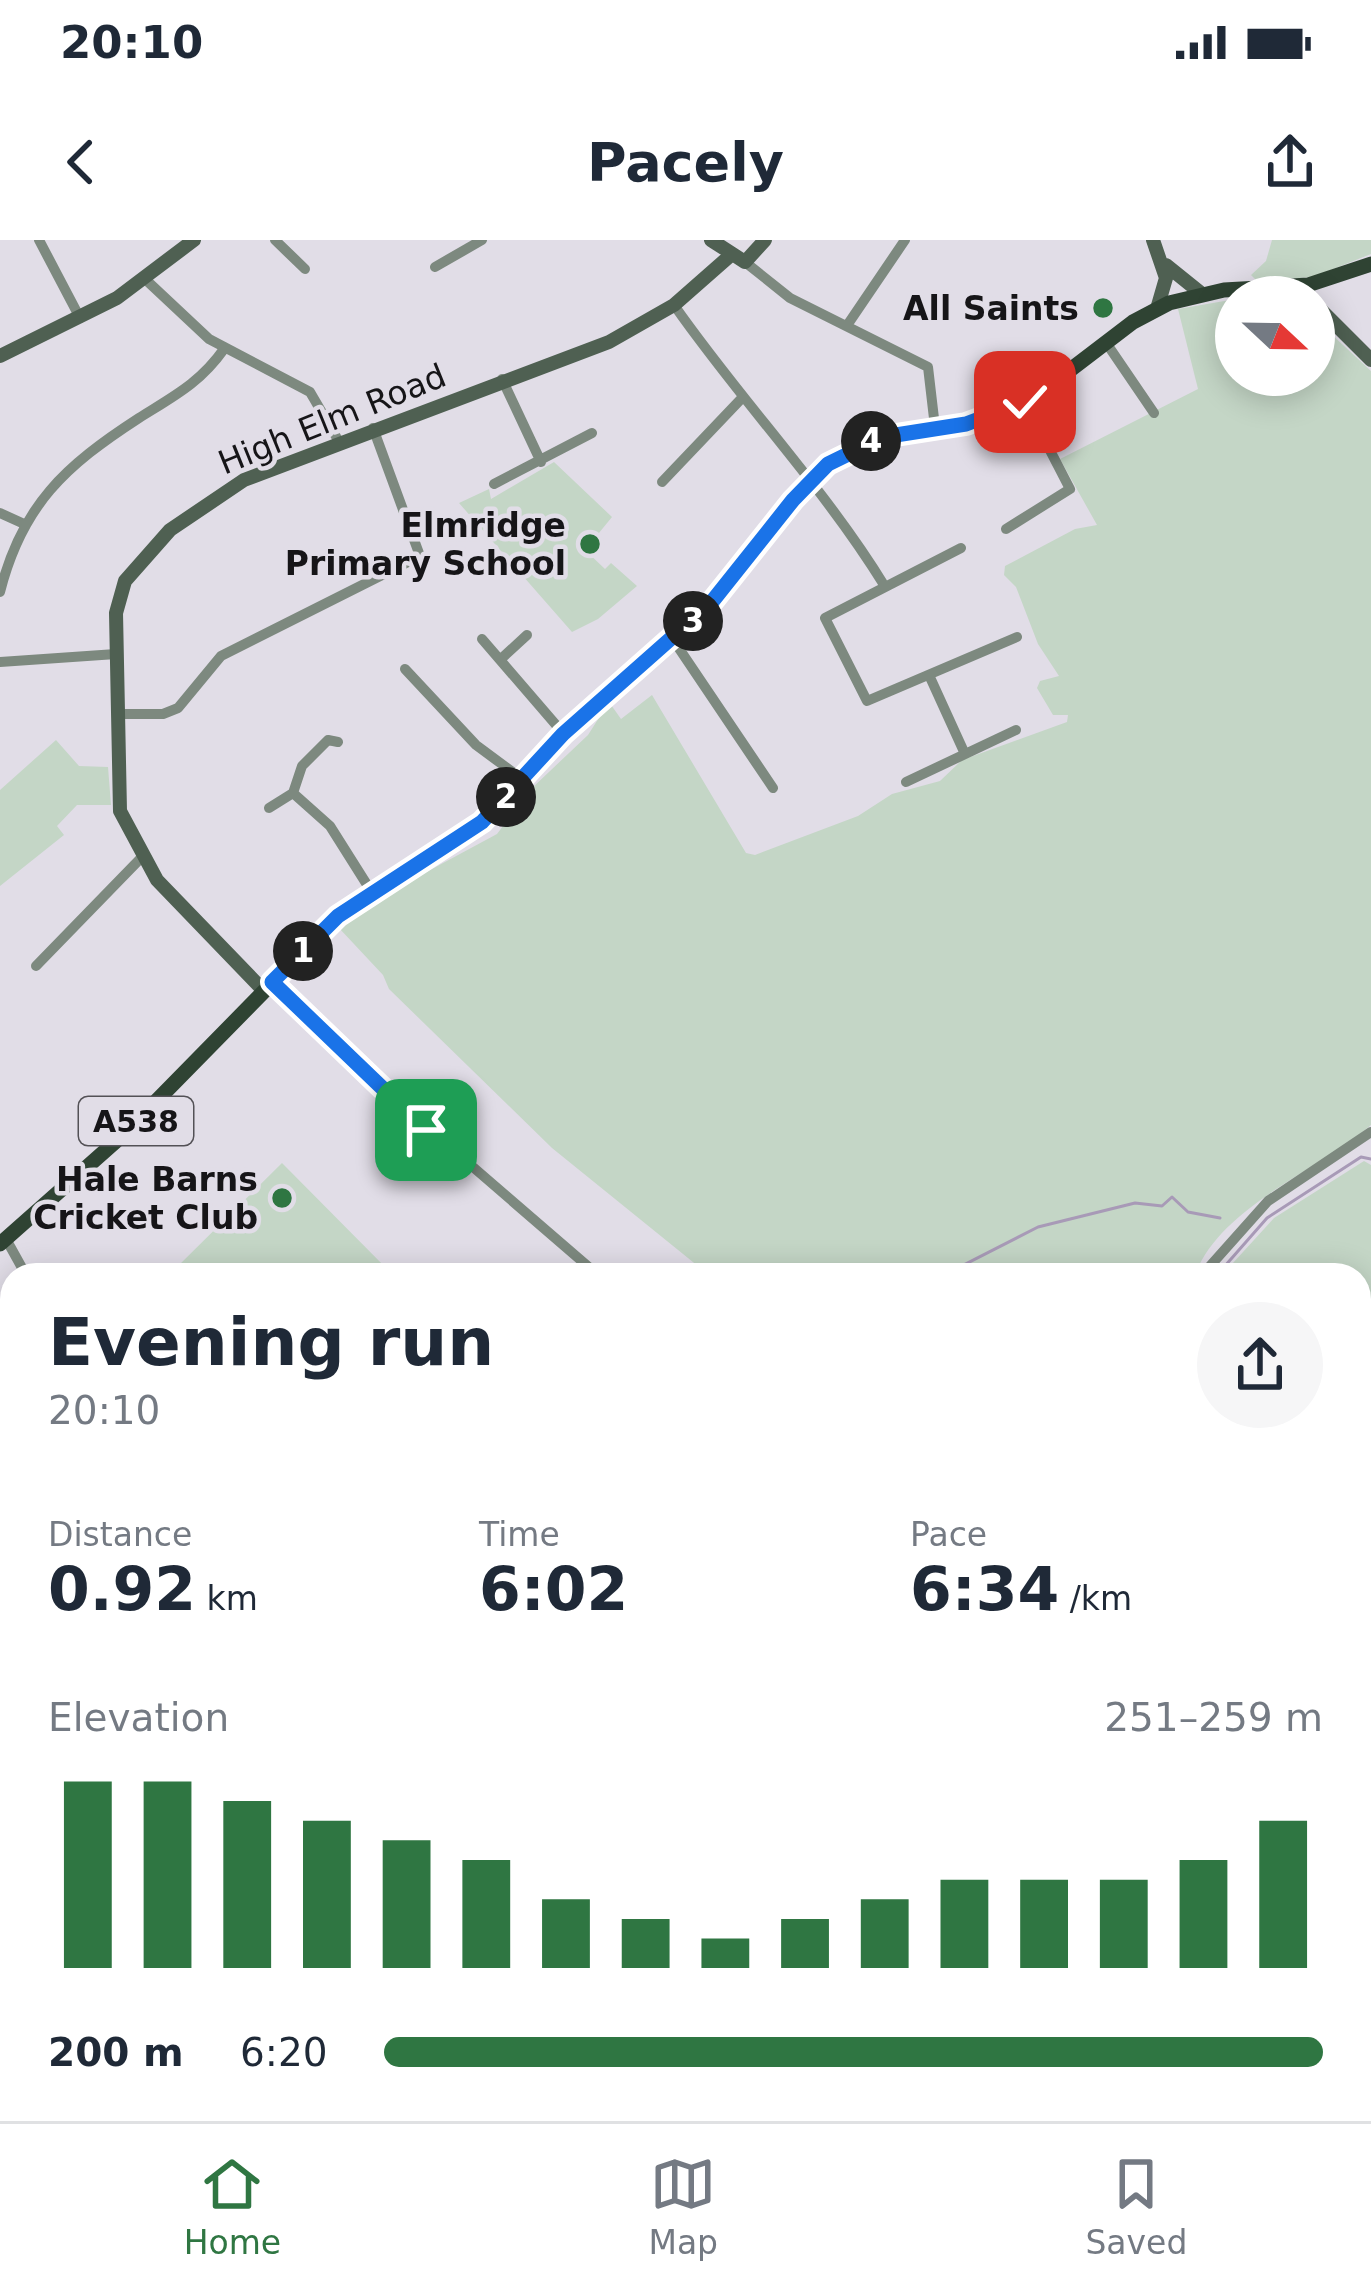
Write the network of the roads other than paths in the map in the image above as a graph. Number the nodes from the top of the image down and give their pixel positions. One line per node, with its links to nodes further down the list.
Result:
1 (39, 240): 20 (street)
2 (194, 240): 14 (street)
3 (275, 240): 13 (street)
4 (482, 240): 12 (street)
5 (711, 240): 9 (street)
6 (766, 240): 9 (street, High Elm Road)
7 (905, 240): 22 (street)
8 (1154, 240): 10 (street)
9 (738, 258): 18 (street, High Elm Road); 22 (street)
10 (1162, 261): 16 (street); 19 (street)
11 (1371, 264): 15 (main road)
12 (435, 267)
13 (305, 269)
14 (145, 279): 20 (street); 24 (street)
15 (1335, 283)
16 (1202, 294): 17 (main road); 19 (main road)
17 (1215, 294)
18 (674, 305): 27 (street, High Elm Road); 28 (street)
19 (1157, 309): 23 (main road, A538)
20 (80, 318): 25 (street)
21 (1335, 321): 26 (street)
22 (848, 324): 32 (street)
23 (1107, 344): 29 (main road, A538); 30 (street)
24 (224, 349): 34 (street); 40 (street)
25 (0, 356)
26 (1371, 360)
27 (502, 379): 31 (street, High Elm Road); 35 (street)
28 (742, 398): 36 (street); 37 (street)
29 (1025, 402): 32 (main road, A538); 41 (street)
30 (1154, 413)
31 (373, 428): 34 (street, High Elm Road); 54 (street)
32 (935, 428): 37 (main road, A538)
33 (592, 433): 35 (street)
34 (338, 440): 49 (street, High Elm Road)
35 (541, 462): 38 (street)
36 (662, 482)
37 (810, 482): 43 (street); 48 (main road, A538)
38 (494, 484)
39 (0, 513): 40 (street)
40 (22, 524): 44 (street)
41 (1006, 529)
42 (961, 548): 43 (street)
43 (884, 585): 53 (street)
44 (0, 592)
45 (527, 635): 50 (street)
46 (1016, 637): 53 (street)
47 (482, 639): 50 (street)
48 (674, 640): 56 (main road, A538); 61 (street)
49 (116, 654): 51 (street); 54 (street, High Elm Road)
50 (502, 658): 56 (street)
51 (0, 662)
52 (405, 669): 59 (street)
53 (929, 675): 58 (street)
54 (117, 714): 64 (street, High Elm Road)
55 (1016, 730): 58 (street)
56 (563, 734): 59 (main road, A538)
57 (338, 742): 62 (street)
58 (965, 754): 60 (street)
59 (522, 779): 65 (main road, A538)
60 (906, 782)
61 (773, 788)
62 (293, 794): 63 (street); 65 (street)
63 (269, 808)
64 (141, 858): 66 (street); 67 (street, High Elm Road)
65 (370, 891): 67 (main road, A538)
66 (36, 966)
67 (268, 986): 69 (main road, A538); 70 (street)
68 (1371, 1132): 71 (street)
69 (3, 1241)
70 (584, 1263)
71 (1213, 1263)

